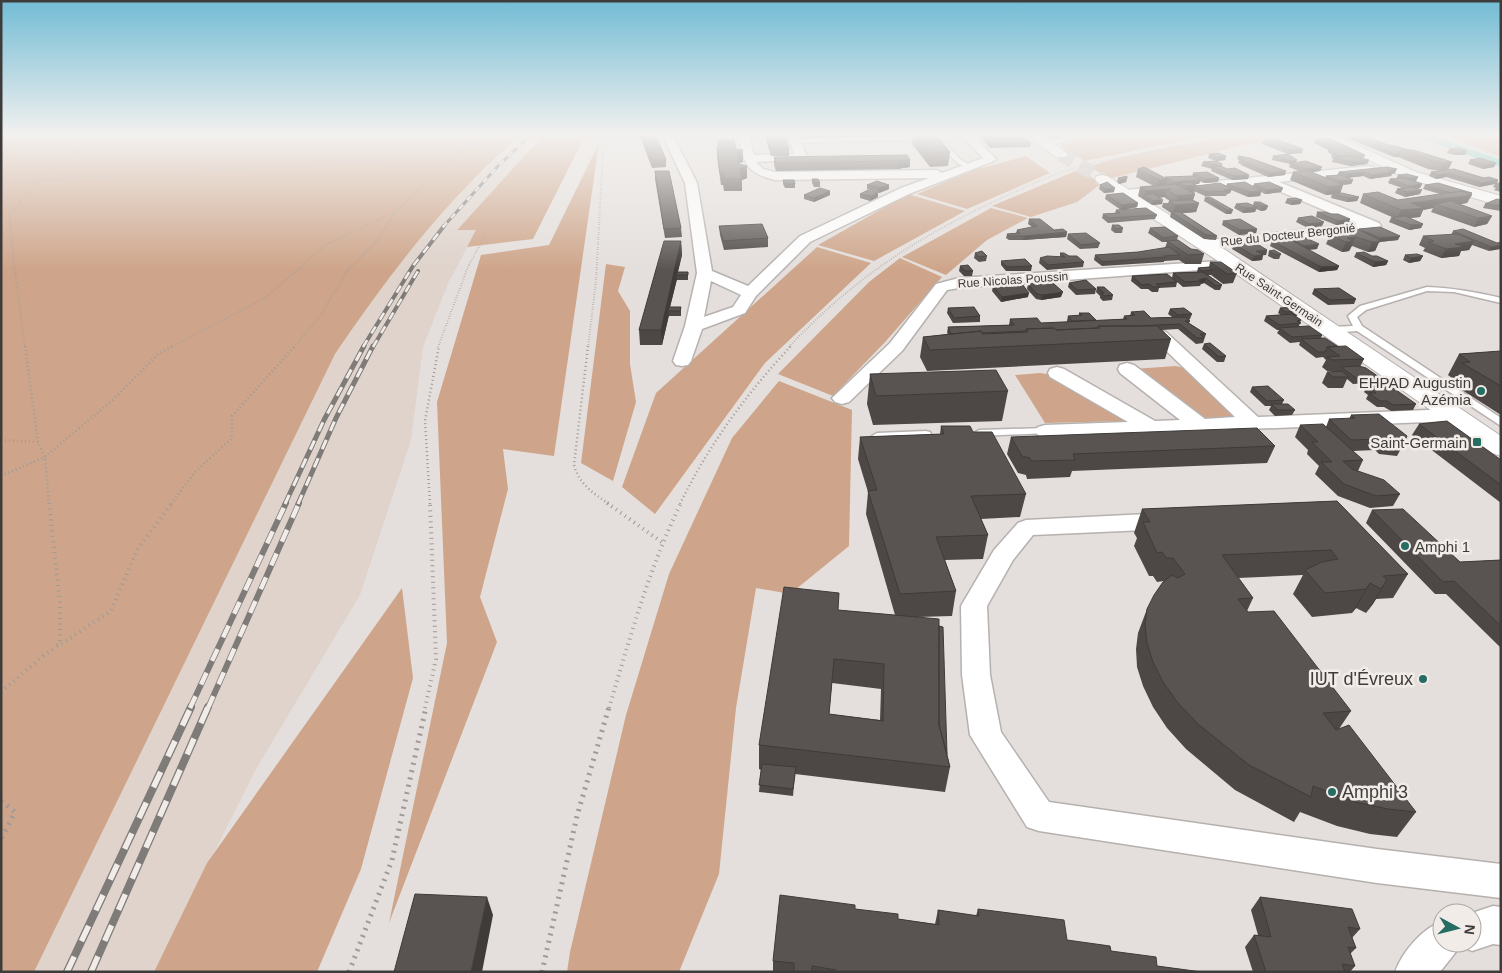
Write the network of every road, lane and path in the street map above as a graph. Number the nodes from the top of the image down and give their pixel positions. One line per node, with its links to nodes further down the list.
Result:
1 (63, 179): 11 (path)
2 (430, 179): 15 (path)
3 (601, 179): 47 (path)
4 (689, 179): 19 (street)
5 (936, 179): 20 (street)
6 (1043, 179): 47 (path, bridge)
7 (1111, 179): 13 (street, Rue Saint-Germain)
8 (1270, 179): 10 (street)
9 (1426, 179): 14 (street)
10 (1264, 180): 13 (street); 17 (street, Rue du Docteur Bergonié)
11 (37, 181): 12 (path); 42 (path)
12 (1, 183)
13 (1126, 194): 17 (street, Rue Saint-Germain)
14 (1501, 201)
15 (396, 212): 44 (path); 48 (path)
16 (486, 232): 56 (path)
17 (1204, 244): 18 (street, Rue Saint-Germain)
18 (1235, 264): 24 (street, Rue Saint-Germain); 27 (street, Rue Nicolas Poussin)
19 (705, 273): 20 (street); 22 (street)
20 (750, 293): 22 (street)
21 (1501, 302): 23 (lane)
22 (694, 326): 28 (street)
23 (1359, 328): 24 (lane); 34 (lane)
24 (1331, 330): 32 (street, Rue Saint-Germain)
25 (1121, 338): 33 (street)
26 (916, 346): 27 (street)
27 (896, 347): 31 (street, Rue Nicolas Poussin)
28 (682, 362)
29 (1127, 368): 35 (street)
30 (1058, 373): 36 (street)
31 (842, 398)
32 (1453, 415): 33 (street); 43 (street, Rue Saint-Germain)
33 (1253, 423): 35 (street)
34 (1501, 423)
35 (1200, 425): 36 (street)
36 (1152, 427): 37 (street)
37 (1045, 431): 38 (lane)
38 (966, 433)
39 (936, 434): 40 (lane)
40 (877, 436)
41 (1, 440): 42 (path)
42 (38, 442): 44 (path)
43 (1501, 448)
44 (45, 457): 45 (path); 48 (path)
45 (1, 476)
46 (1199, 519): 52 (street)
47 (663, 543): 57 (path)
48 (43, 656): 49 (path)
49 (1, 692)
50 (1, 801): 51 (path)
51 (1, 839)
52 (1501, 881)
53 (1501, 926): 54 (street)
54 (1482, 929)
55 (1432, 951): 58 (street)
56 (349, 972)
57 (542, 972)
58 (1414, 972)

